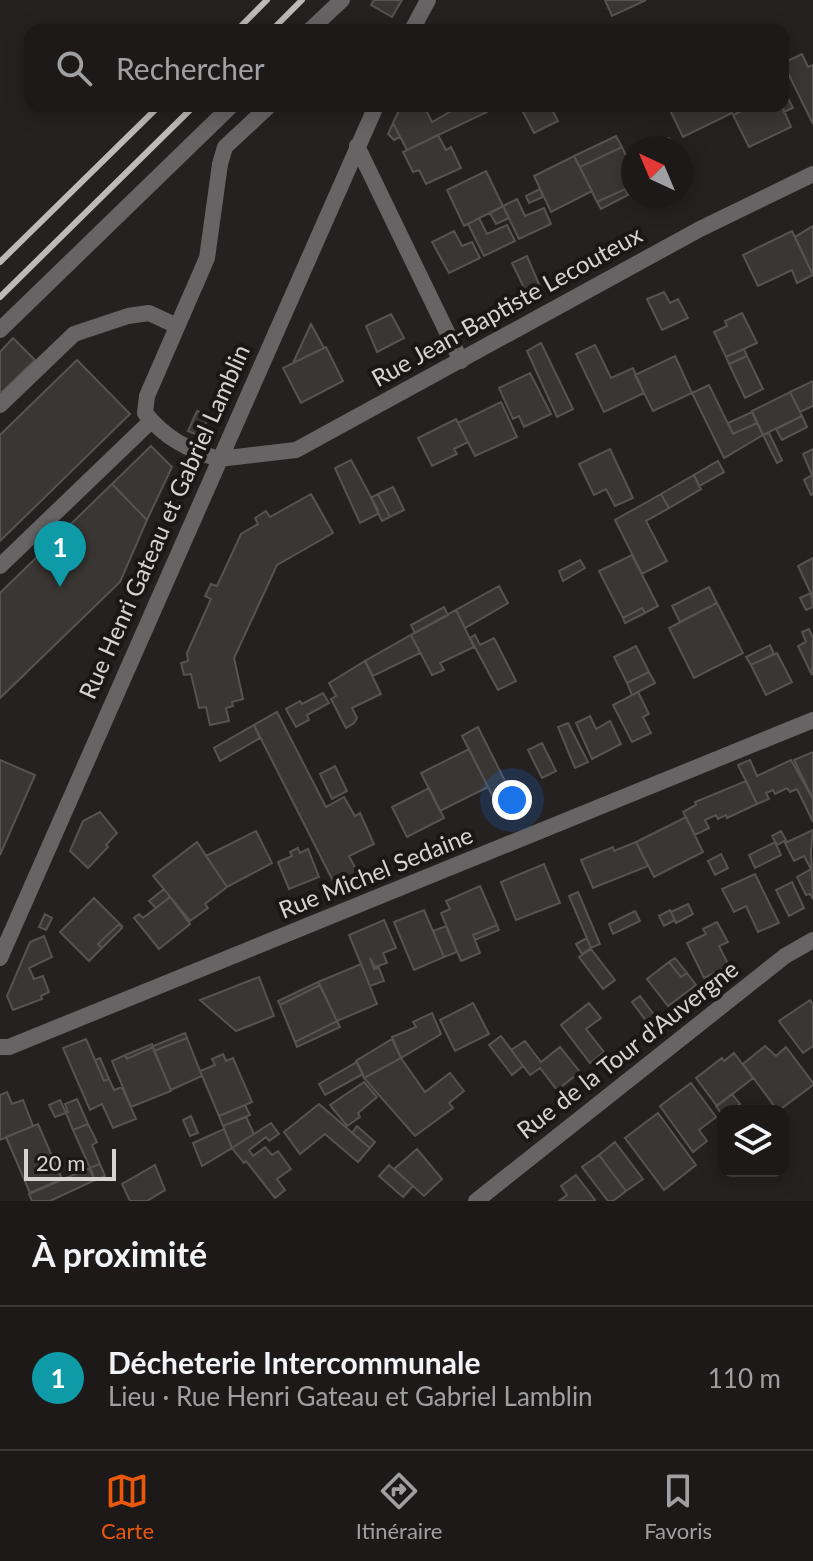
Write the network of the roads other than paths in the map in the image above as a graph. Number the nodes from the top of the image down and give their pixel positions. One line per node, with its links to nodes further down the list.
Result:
1 (342, 0): 3 (street)
2 (428, 0): 4 (street)
3 (316, 24)
4 (415, 24)
5 (225, 112): 11 (street)
6 (263, 112): 10 (street)
7 (373, 112): 8 (street, Rue Henri Gateau et Gabriel Lamblin)
8 (357, 146): 12 (street); 15 (street, Rue Henri Gateau et Gabriel Lamblin)
9 (813, 174): 12 (street, Rue Jean-Baptiste Lecouteux)
10 (177, 326): 13 (street); 14 (street)
11 (0, 330)
12 (461, 361): 15 (street, Rue Jean-Baptiste Lecouteux)
13 (0, 405)
14 (151, 421): 15 (street); 16 (street)
15 (219, 459): 19 (street, Rue Henri Gateau et Gabriel Lamblin)
16 (0, 566)
17 (813, 720): 20 (street, Rue Michel Sedaine)
18 (813, 940): 21 (street, Rue de la Tour d'Auvergne)
19 (0, 958)
20 (0, 1047)
21 (476, 1201)

